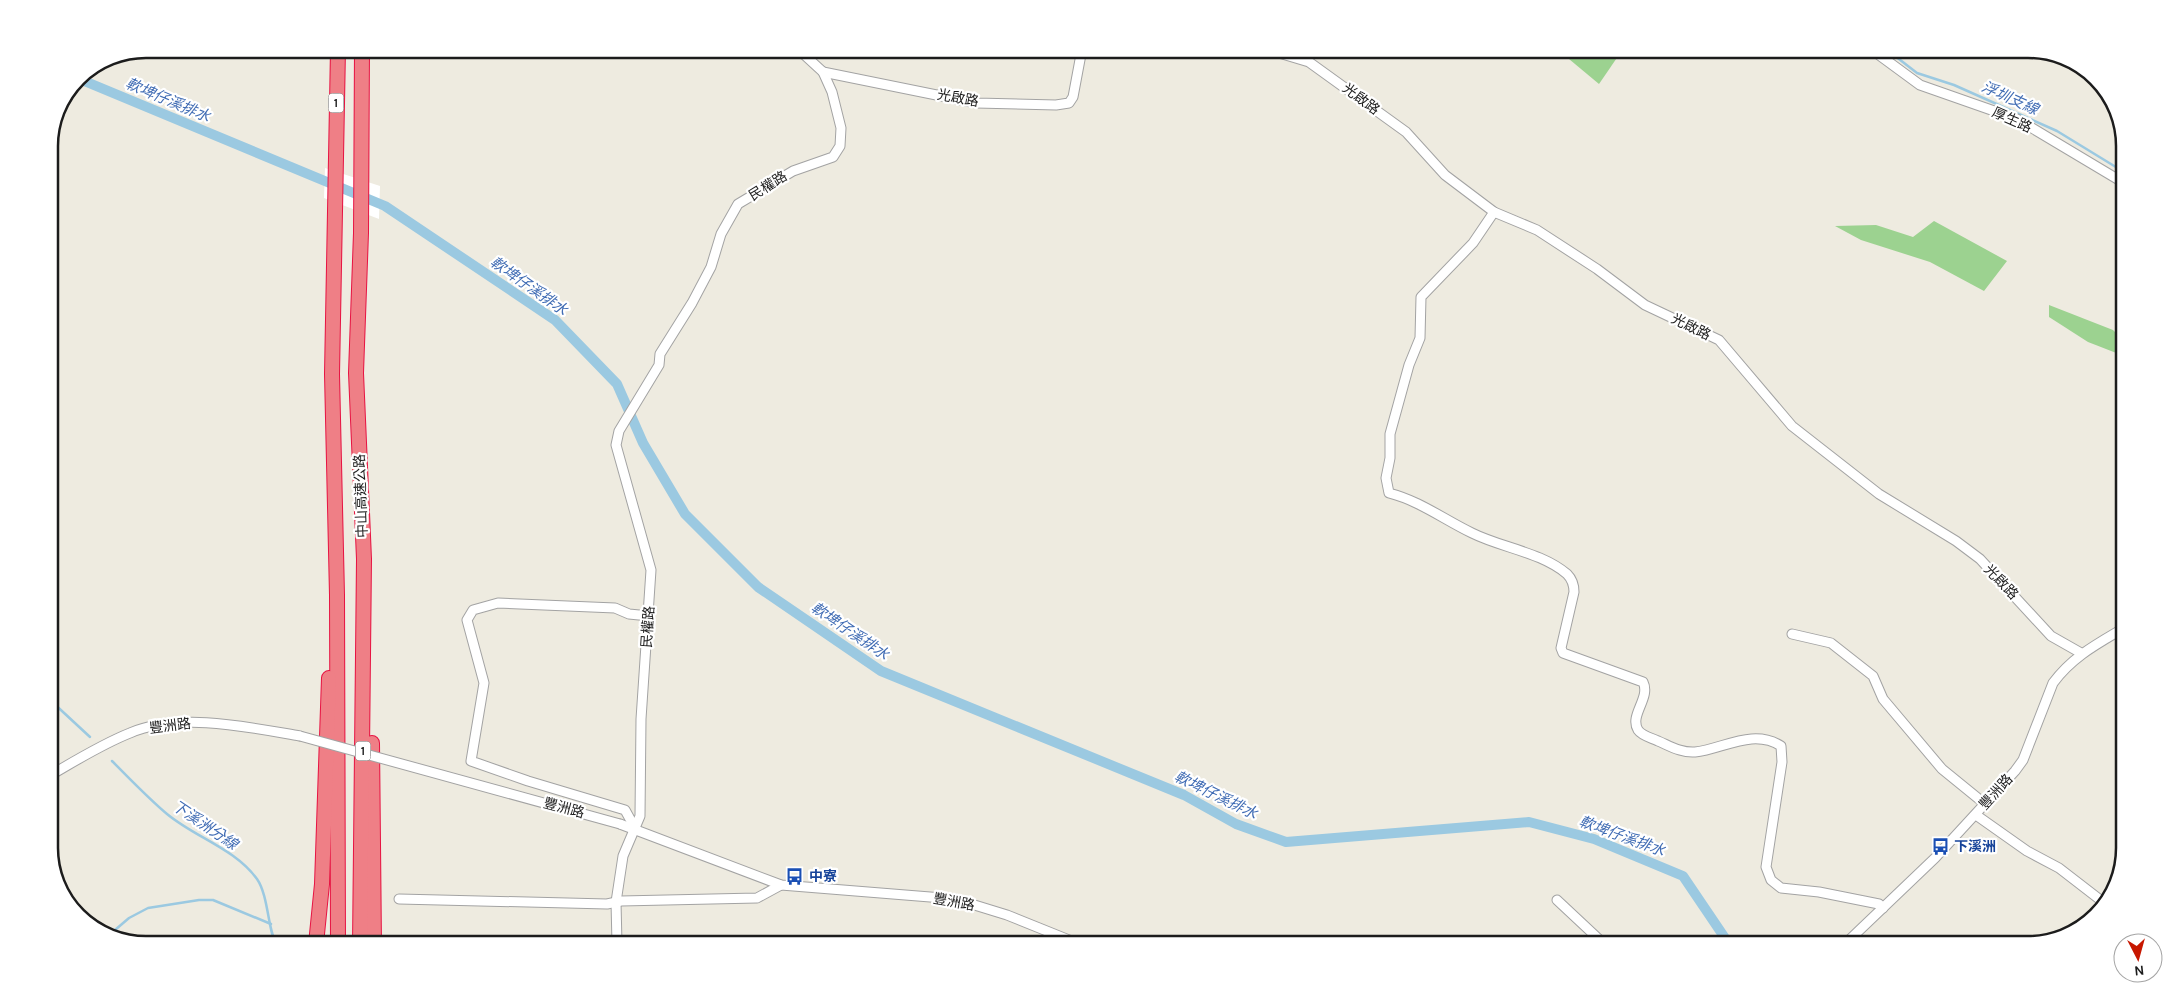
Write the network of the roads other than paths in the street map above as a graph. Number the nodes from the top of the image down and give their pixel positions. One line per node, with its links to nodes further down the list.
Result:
1 (338, 58): 11 (highway, 中山高速公路 / 1)
2 (362, 58): 10 (highway, 中山高速公路 / 1)
3 (808, 58): 7 (street, 民權路)
4 (1080, 58): 7 (street, 光啟路)
5 (1296, 58): 9 (street, 光啟路)
6 (1883, 58): 8 (street, 厚生路)
7 (823, 72): 12 (street, 民權路)
8 (2115, 178)
9 (1494, 212): 15 (street, 光啟路); 25 (street)
10 (364, 559): 28 (highway, 中山高速公路 / 1); 29 (highway)
11 (337, 595): 26 (highway); 27 (highway, 中山高速公路 / 1)
12 (649, 616): 19 (street, 民權路); 19 (street)
13 (2116, 633): 15 (street, 豐洲路)
14 (1792, 634): 17 (street)
15 (2081, 654): 17 (street, 豐洲路)
16 (58, 771): 19 (street, 豐洲路, bridge)
17 (1985, 804): 18 (street, 豐洲路)
18 (1976, 815): 22 (street); 25 (street, 豐洲路)
19 (635, 828): 20 (street, 豐洲路); 24 (street, 民權路)
20 (781, 885): 24 (street); 31 (street, 豐洲路)
21 (399, 898): 24 (street)
22 (2099, 899)
23 (1558, 900): 32 (street)
24 (616, 902): 30 (street, 民權路)
25 (1883, 908): 33 (street, 豐洲路)
26 (317, 936)
27 (338, 936)
28 (360, 936)
29 (374, 936)
30 (617, 936)
31 (1059, 936)
32 (1596, 936)
33 (1853, 936)

